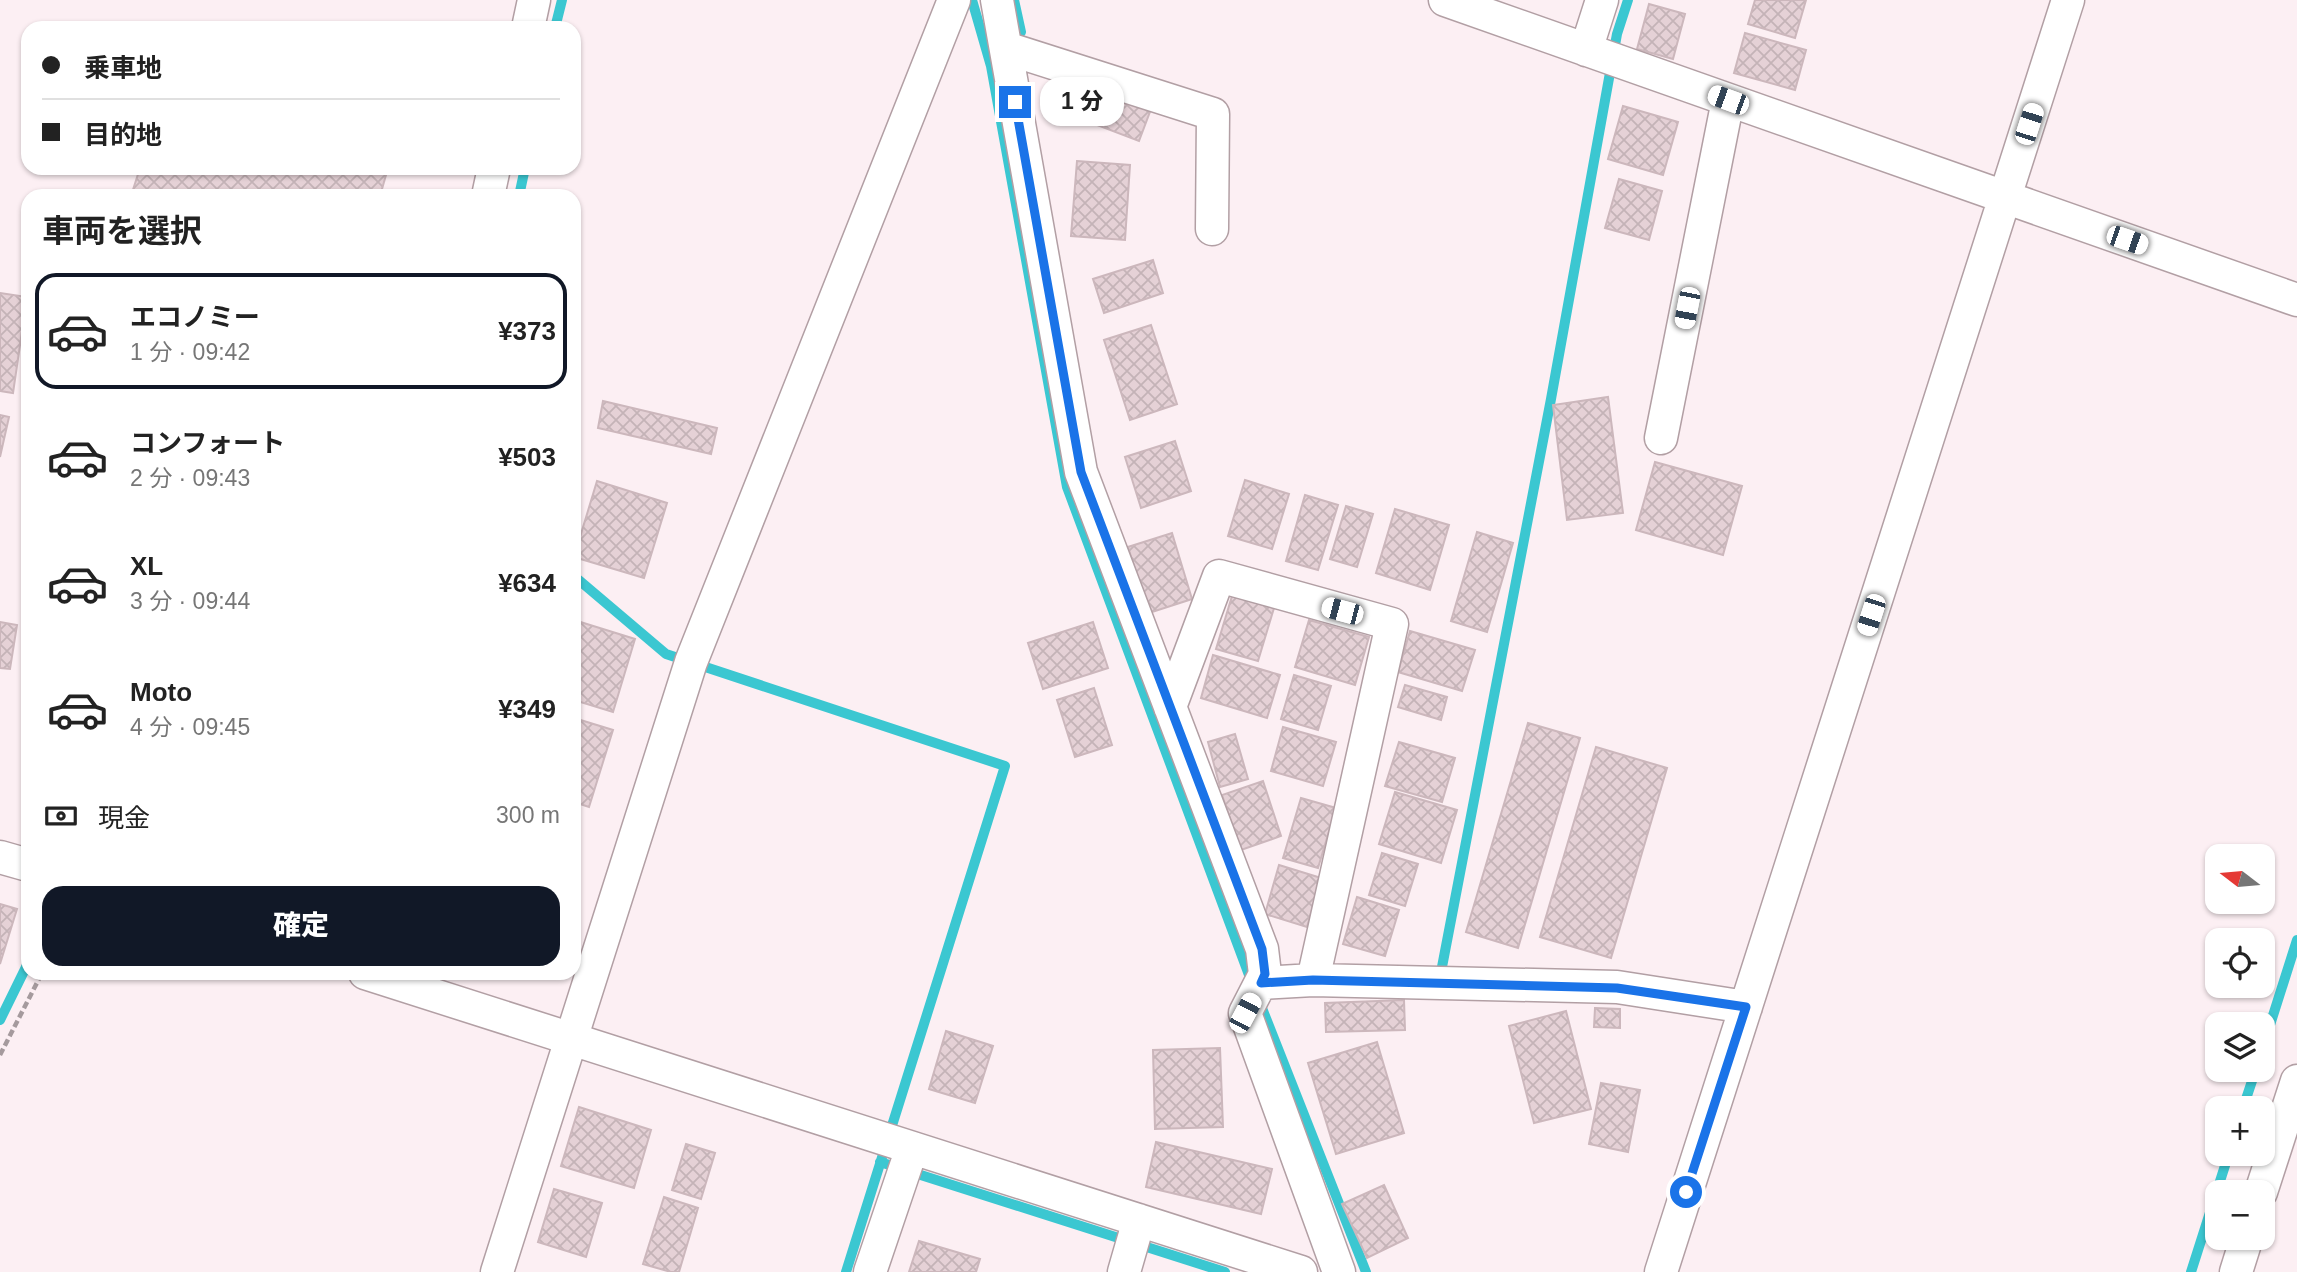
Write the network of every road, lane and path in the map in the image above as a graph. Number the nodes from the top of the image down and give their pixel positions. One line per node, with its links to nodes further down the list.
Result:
1 (534, 0): 7 (street)
2 (954, 0): 23 (street)
3 (997, 0): 8 (street)
4 (1446, 0): 9 (street)
5 (1602, 0): 9 (street)
6 (2068, 0): 11 (street)
7 (530, 21)
8 (1006, 48): 12 (street); 15 (street)
9 (1586, 50): 10 (street)
10 (1728, 100): 11 (street); 14 (street)
11 (2005, 198): 13 (street); 22 (street)
12 (1212, 229)
13 (2297, 300)
14 (1661, 438)
15 (1170, 706): 20 (street); 21 (street)
16 (0, 857): 17 (street)
17 (21, 863)
18 (39, 980): 24 (path)
19 (387, 980): 23 (street)
20 (1313, 980): 21 (street); 22 (street)
21 (1261, 983): 34 (street)
22 (1746, 1007): 35 (street)
23 (572, 1039): 26 (street); 30 (street)
24 (0, 1055)
25 (2297, 1081): 27 (street)
26 (912, 1148): 28 (street); 31 (street)
27 (2266, 1180)
28 (1139, 1220): 32 (street); 33 (street)
29 (2243, 1250): 36 (street)
30 (497, 1272)
31 (870, 1272)
32 (1124, 1272)
33 (1301, 1272)
34 (1339, 1272)
35 (1661, 1272)
36 (2236, 1272)

